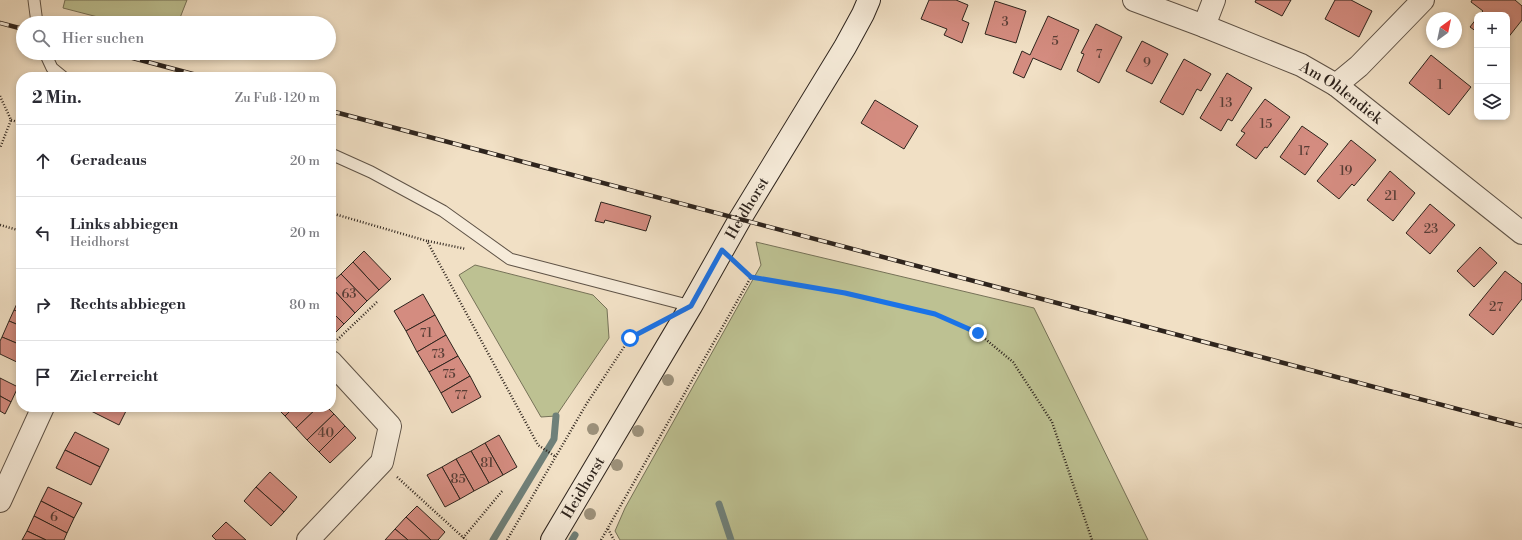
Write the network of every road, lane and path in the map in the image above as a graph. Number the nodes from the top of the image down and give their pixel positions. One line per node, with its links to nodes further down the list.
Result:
1 (34, 0): 6 (lane)
2 (869, 0): 20 (street, Heidhorst)
3 (1134, 0): 7 (street, Am Ohlendiek)
4 (1214, 0): 7 (street)
5 (1423, 0): 10 (street)
6 (36, 16)
7 (1204, 26): 10 (street, Am Ohlendiek)
8 (48, 60): 9 (lane)
9 (57, 72)
10 (1336, 85): 19 (street, Am Ohlendiek)
11 (0, 96): 12 (path)
12 (11, 120): 13 (path); 14 (path)
13 (16, 122)
14 (0, 148)
15 (336, 156): 23 (lane)
16 (336, 214): 28 (path)
17 (0, 225): 18 (path)
18 (16, 230)
19 (1522, 233)
20 (722, 250): 21 (path); 23 (street, Heidhorst)
21 (751, 277): 32 (path); 39 (path)
22 (378, 301): 25 (path)
23 (691, 306): 36 (street, Heidhorst)
24 (657, 324): 28 (path)
25 (336, 341)
26 (336, 367): 29 (street)
27 (41, 412): 31 (street)
28 (556, 456): 35 (path)
29 (382, 462): 33 (path); 34 (street)
30 (503, 490): 33 (path)
31 (0, 501)
32 (608, 528): 37 (path); 38 (path)
33 (465, 539)
34 (308, 540)
35 (507, 540)
36 (552, 540)
37 (601, 540)
38 (614, 540)
39 (1092, 540)

